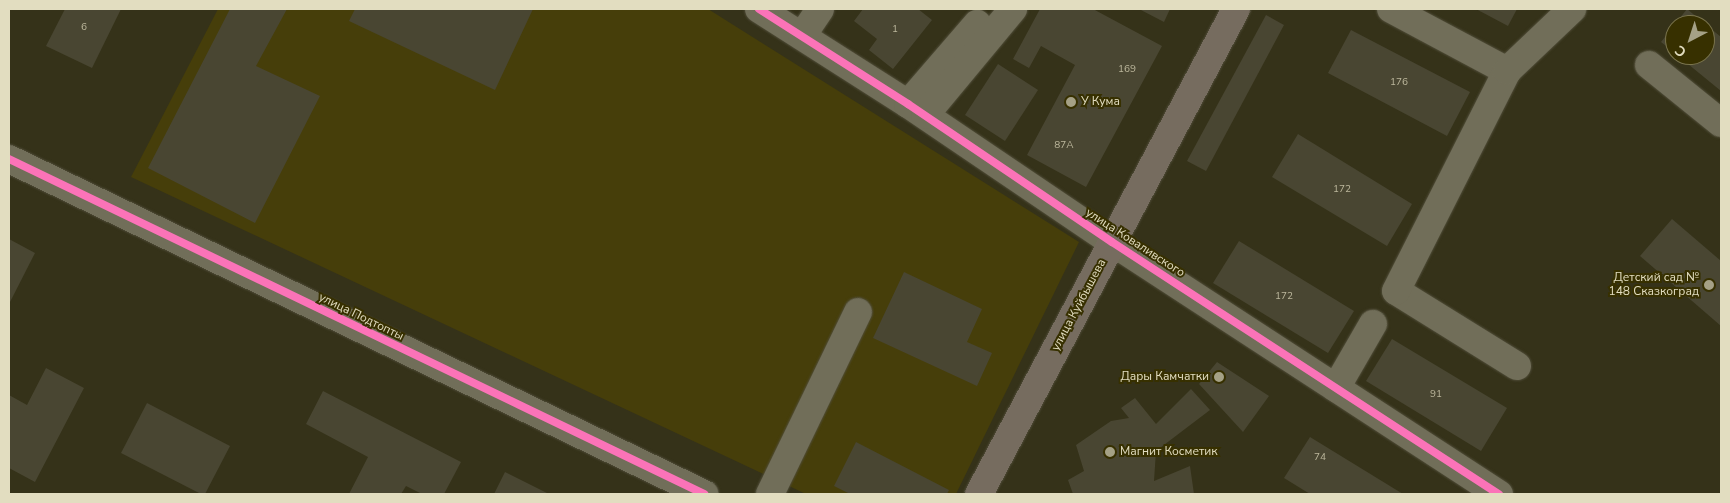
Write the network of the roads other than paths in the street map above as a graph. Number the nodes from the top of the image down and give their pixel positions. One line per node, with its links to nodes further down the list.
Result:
1 (759, 9): 8 (street, улица Коваливского)
2 (820, 9): 8 (street)
3 (989, 9): 11 (street)
4 (1013, 9): 11 (street)
5 (1236, 9): 14 (main road, улица Куйбышева)
6 (1391, 9): 10 (street)
7 (1572, 9): 10 (street)
8 (802, 36): 11 (street, улица Коваливского)
9 (1649, 65): 12 (street)
10 (1507, 71): 17 (street)
11 (916, 110): 14 (street, улица Коваливского)
12 (1721, 123)
13 (9, 159): 20 (street, улица Подтопты)
14 (1112, 242): 18 (street, улица Коваливского); 22 (main road, улица Куйбышева)
15 (858, 312): 21 (street)
16 (1373, 324): 18 (street)
17 (1518, 366)
18 (1336, 388): 19 (street, улица Коваливского)
19 (1472, 487): 23 (street, улица Коваливского)
20 (704, 494)
21 (770, 494)
22 (979, 494)
23 (1499, 494)

